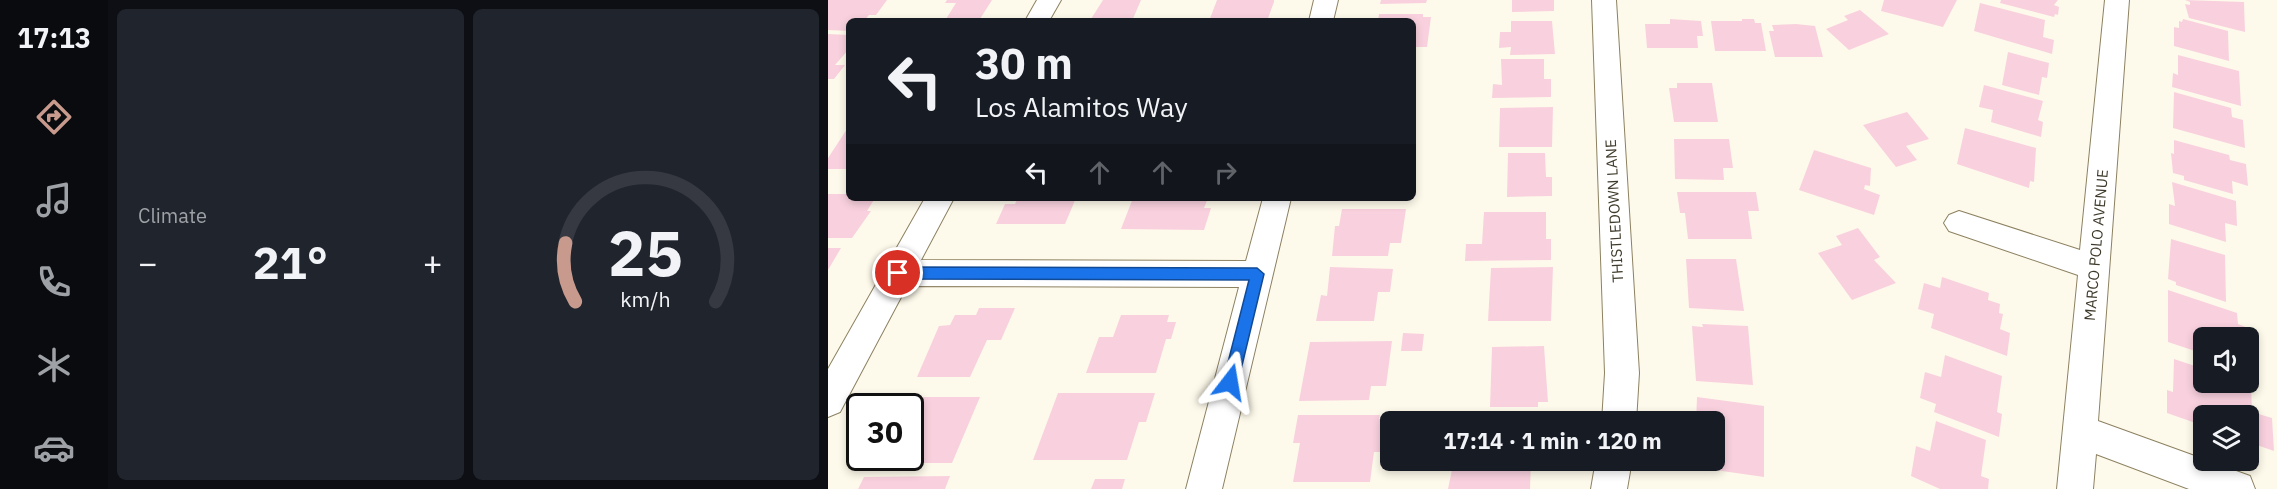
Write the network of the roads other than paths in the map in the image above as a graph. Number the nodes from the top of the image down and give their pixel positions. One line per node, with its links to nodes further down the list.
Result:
1 (1049, 0): 5 (street)
2 (1326, 0): 6 (street)
3 (1604, 0): 14 (street, THISTLEDOWN LANE)
4 (2117, 0): 10 (street, MARCO POLO AVENUE)
5 (1039, 18)
6 (1322, 18)
7 (938, 201): 11 (street)
8 (1276, 201): 12 (street)
9 (1959, 223): 10 (street)
10 (2094, 267): 15 (street, MARCO POLO AVENUE)
11 (898, 273): 12 (street); 13 (street)
12 (1257, 274): 17 (street)
13 (828, 401)
14 (1619, 411)
15 (2080, 430): 19 (street, MARCO POLO AVENUE); 20 (street)
16 (1612, 471): 18 (street)
17 (1204, 489)
18 (1609, 489)
19 (2075, 489)
20 (2237, 489)

